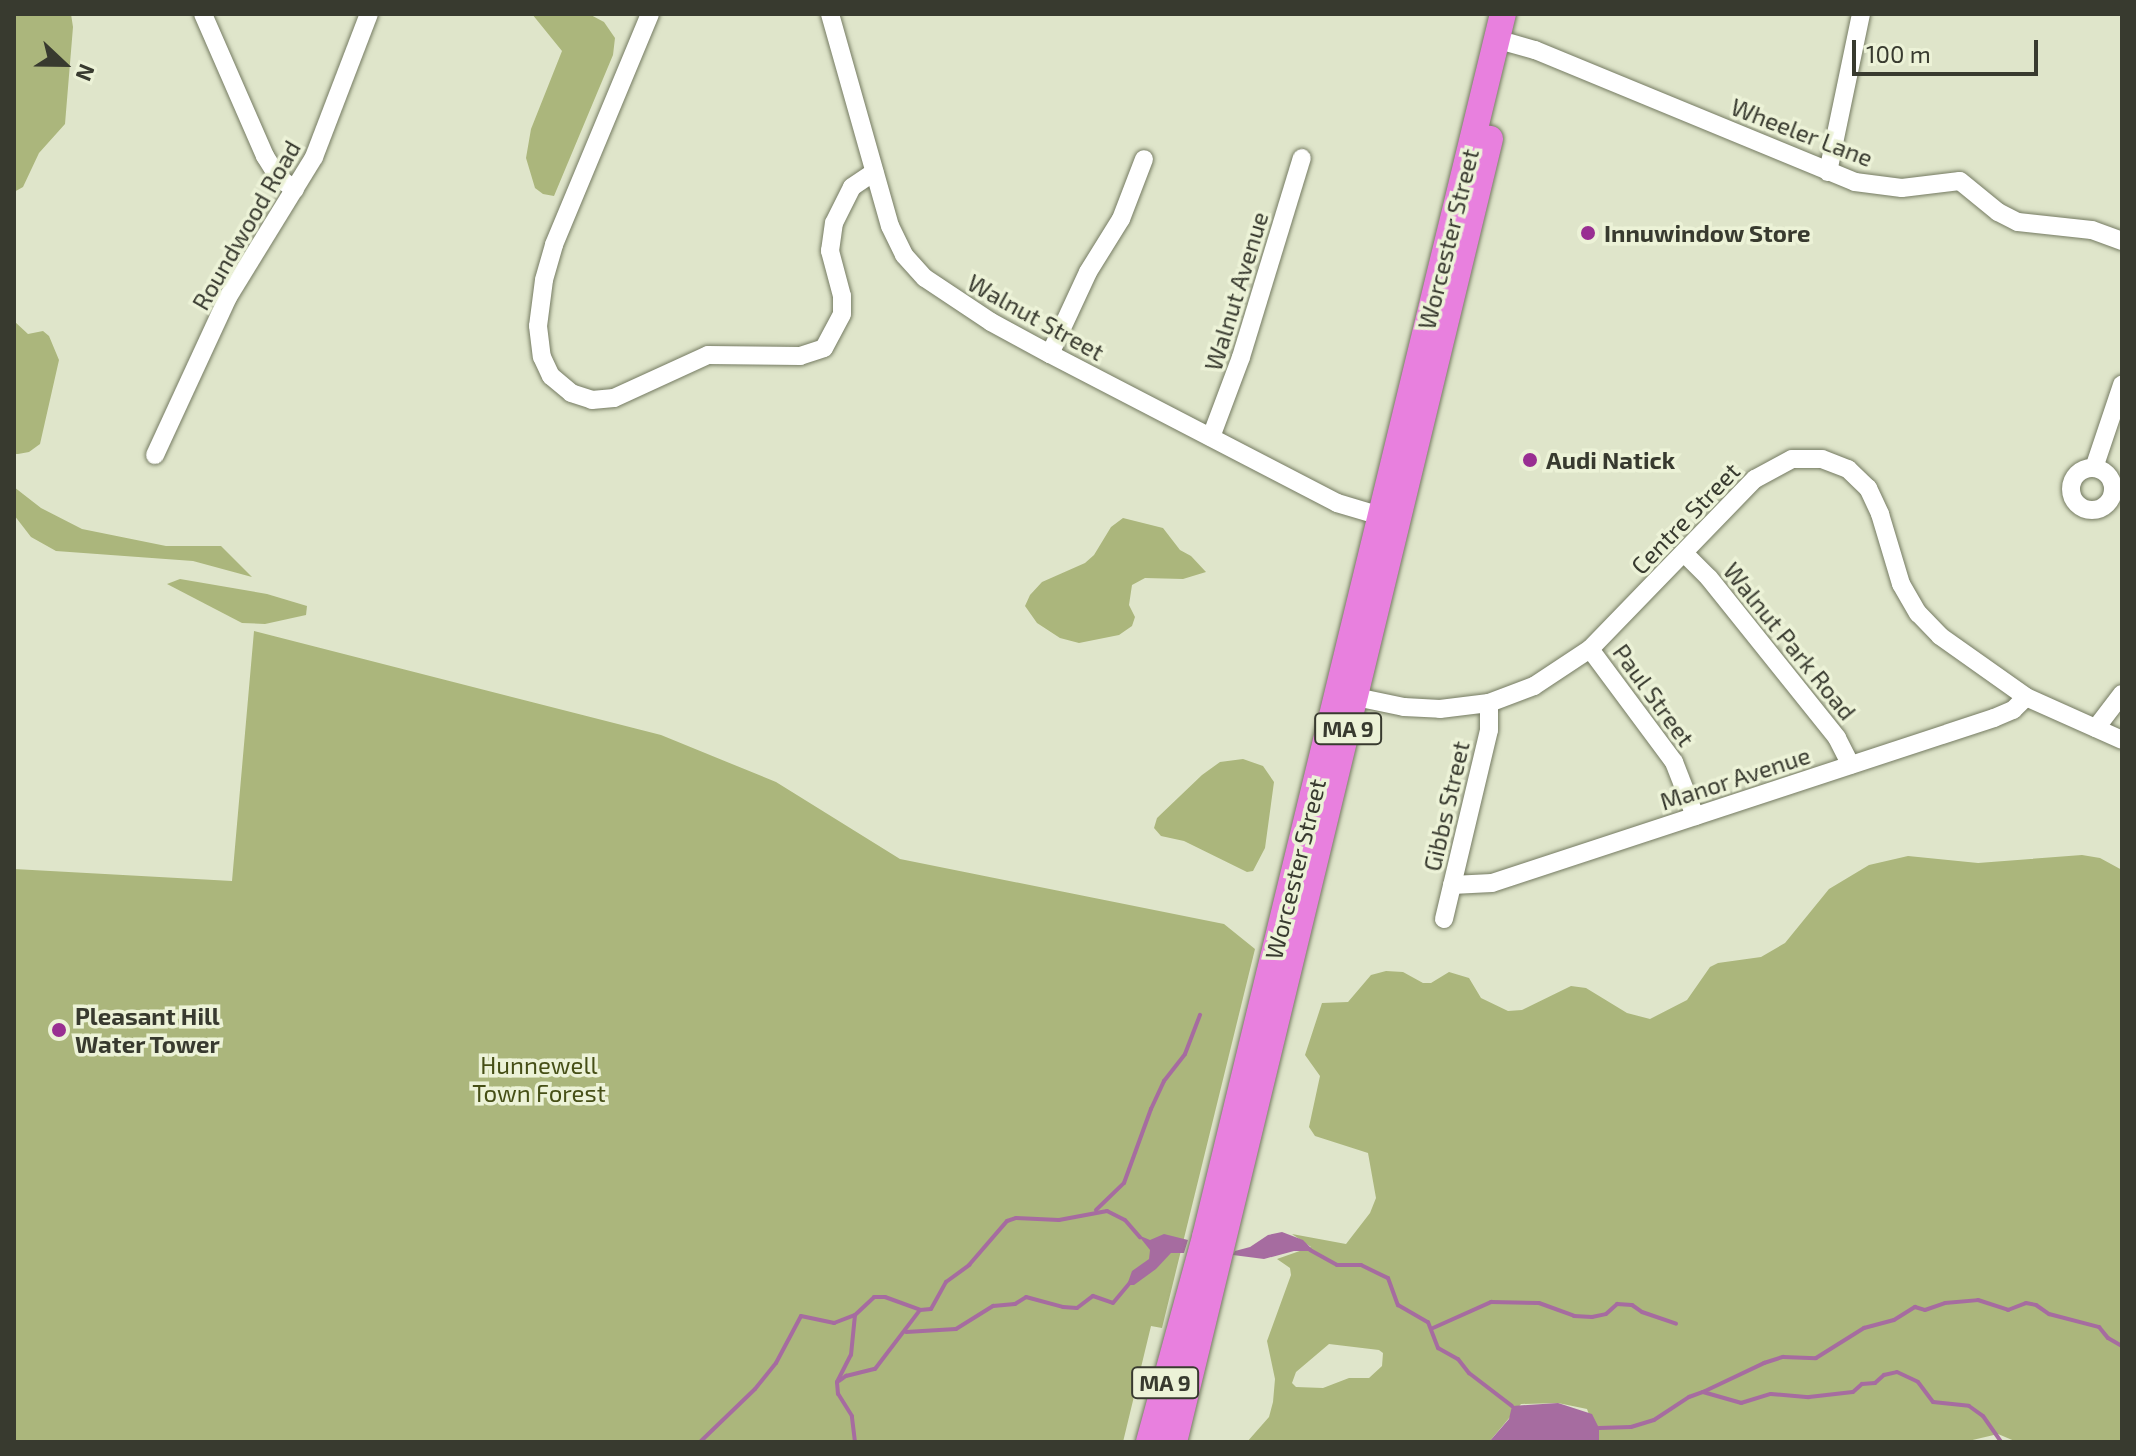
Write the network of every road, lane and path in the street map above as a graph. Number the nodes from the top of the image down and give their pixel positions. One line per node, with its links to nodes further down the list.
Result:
1 (203, 14): 13 (street)
2 (369, 14): 13 (street, Roundwood Road)
3 (650, 14): 11 (street)
4 (830, 14): 11 (street, Walnut Street)
5 (1503, 14): 20 (highway, Worcester Street / MA 9)
6 (1517, 14): 8 (highway, Worcester Street / MA 9)
7 (1861, 14): 12 (street)
8 (1510, 43): 12 (street, Wheeler Lane); 24 (highway, Worcester Street / MA 9)
9 (1302, 158): 17 (street, Walnut Avenue)
10 (1144, 159): 15 (street)
11 (874, 172): 15 (street, Walnut Street)
12 (1828, 172): 14 (street, Wheeler Lane)
13 (295, 190): 18 (street, Roundwood Road)
14 (2122, 241)
15 (1050, 354): 17 (street, Walnut Street)
16 (2122, 385): 19 (street)
17 (1211, 437): 20 (street, Walnut Street)
18 (155, 455)
19 (2094, 468)
20 (1381, 516): 33 (highway, Worcester Street / MA 9)
21 (1684, 553): 22 (street, Centre Street); 25 (street, Centre Street); 29 (street, Walnut Park Road)
22 (1590, 649): 26 (street, Centre Street); 30 (street, Paul Street)
23 (2122, 694): 27 (street)
24 (1356, 697): 26 (street, Centre Street); 34 (highway, Worcester Street / MA 9)
25 (2026, 697): 27 (street, Centre Street); 29 (street, Manor Avenue)
26 (1489, 703): 31 (street, Gibbs Street)
27 (2096, 728): 28 (street, Centre Street)
28 (2122, 740)
29 (1851, 765): 30 (street, Manor Avenue)
30 (1695, 816): 31 (street, Manor Avenue)
31 (1452, 885): 32 (street, Gibbs Street)
32 (1444, 919)
33 (1149, 1442)
34 (1174, 1442)

